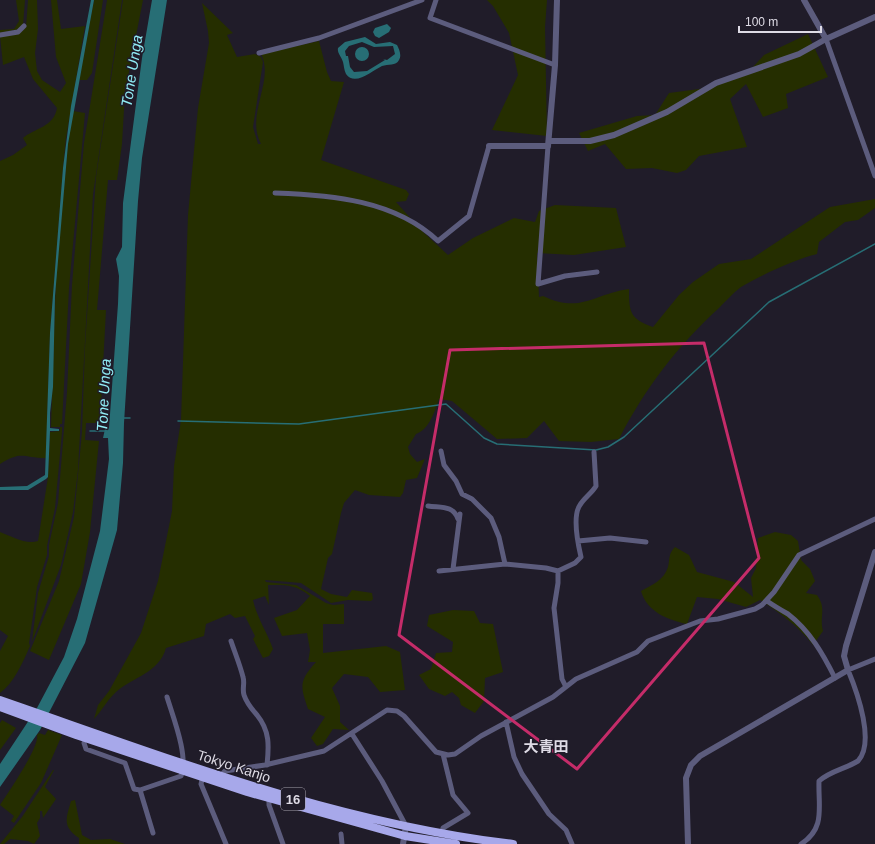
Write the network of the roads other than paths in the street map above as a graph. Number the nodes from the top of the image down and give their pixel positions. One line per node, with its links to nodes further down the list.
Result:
1 (422, 0): 9 (street)
2 (436, 0): 10 (street)
3 (557, 0): 10 (street)
4 (804, 0): 8 (street)
5 (875, 17): 8 (street)
6 (24, 26): 7 (street)
7 (0, 35)
8 (826, 39): 11 (street); 13 (street)
9 (259, 52)
10 (555, 65): 11 (street)
11 (548, 144): 12 (street); 15 (street)
12 (489, 146): 14 (street)
13 (875, 176)
14 (275, 193)
15 (597, 272)
16 (441, 451): 23 (street)
17 (594, 452): 20 (street)
18 (428, 506): 24 (street)
19 (875, 519): 27 (street)
20 (578, 541): 21 (street); 26 (street)
21 (646, 542)
22 (875, 552): 30 (street)
23 (505, 564): 24 (street); 26 (street)
24 (454, 569): 25 (street)
25 (439, 571)
26 (558, 571): 32 (street)
27 (767, 601): 31 (street); 32 (street)
28 (231, 642): 41 (street)
29 (875, 659): 30 (street)
30 (848, 670): 31 (street); 37 (street)
31 (835, 678): 58 (street)
32 (566, 687): 35 (street)
33 (167, 696): 42 (street)
34 (3, 705): 42 (highway, Tokyo Kanjo / 16)
35 (506, 722): 40 (street); 57 (street)
36 (352, 734): 40 (street); 41 (street); 47 (street)
37 (871, 737)
38 (84, 743): 45 (street)
39 (872, 743): 59 (street)
40 (443, 754): 48 (street)
41 (268, 765): 44 (street)
42 (184, 767): 43 (highway, Tokyo Kanjo / 16); 45 (street)
43 (204, 774): 44 (highway, Tokyo Kanjo / 16); 52 (street)
44 (219, 779): 46 (highway, Tokyo Kanjo / 16)
45 (140, 790): 49 (street)
46 (270, 796): 47 (highway, Tokyo Kanjo / 16); 51 (highway, Tokyo Kanjo / 16); 53 (street)
47 (406, 826): 48 (highway, Tokyo Kanjo / 16); 51 (street)
48 (442, 832): 56 (highway, Tokyo Kanjo / 16)
49 (153, 833)
50 (341, 834): 54 (street)
51 (404, 840): 55 (highway, Tokyo Kanjo / 16)
52 (226, 844)
53 (283, 844)
54 (342, 844)
55 (456, 844)
56 (513, 844)
57 (572, 844)
58 (688, 844)
59 (801, 844)

